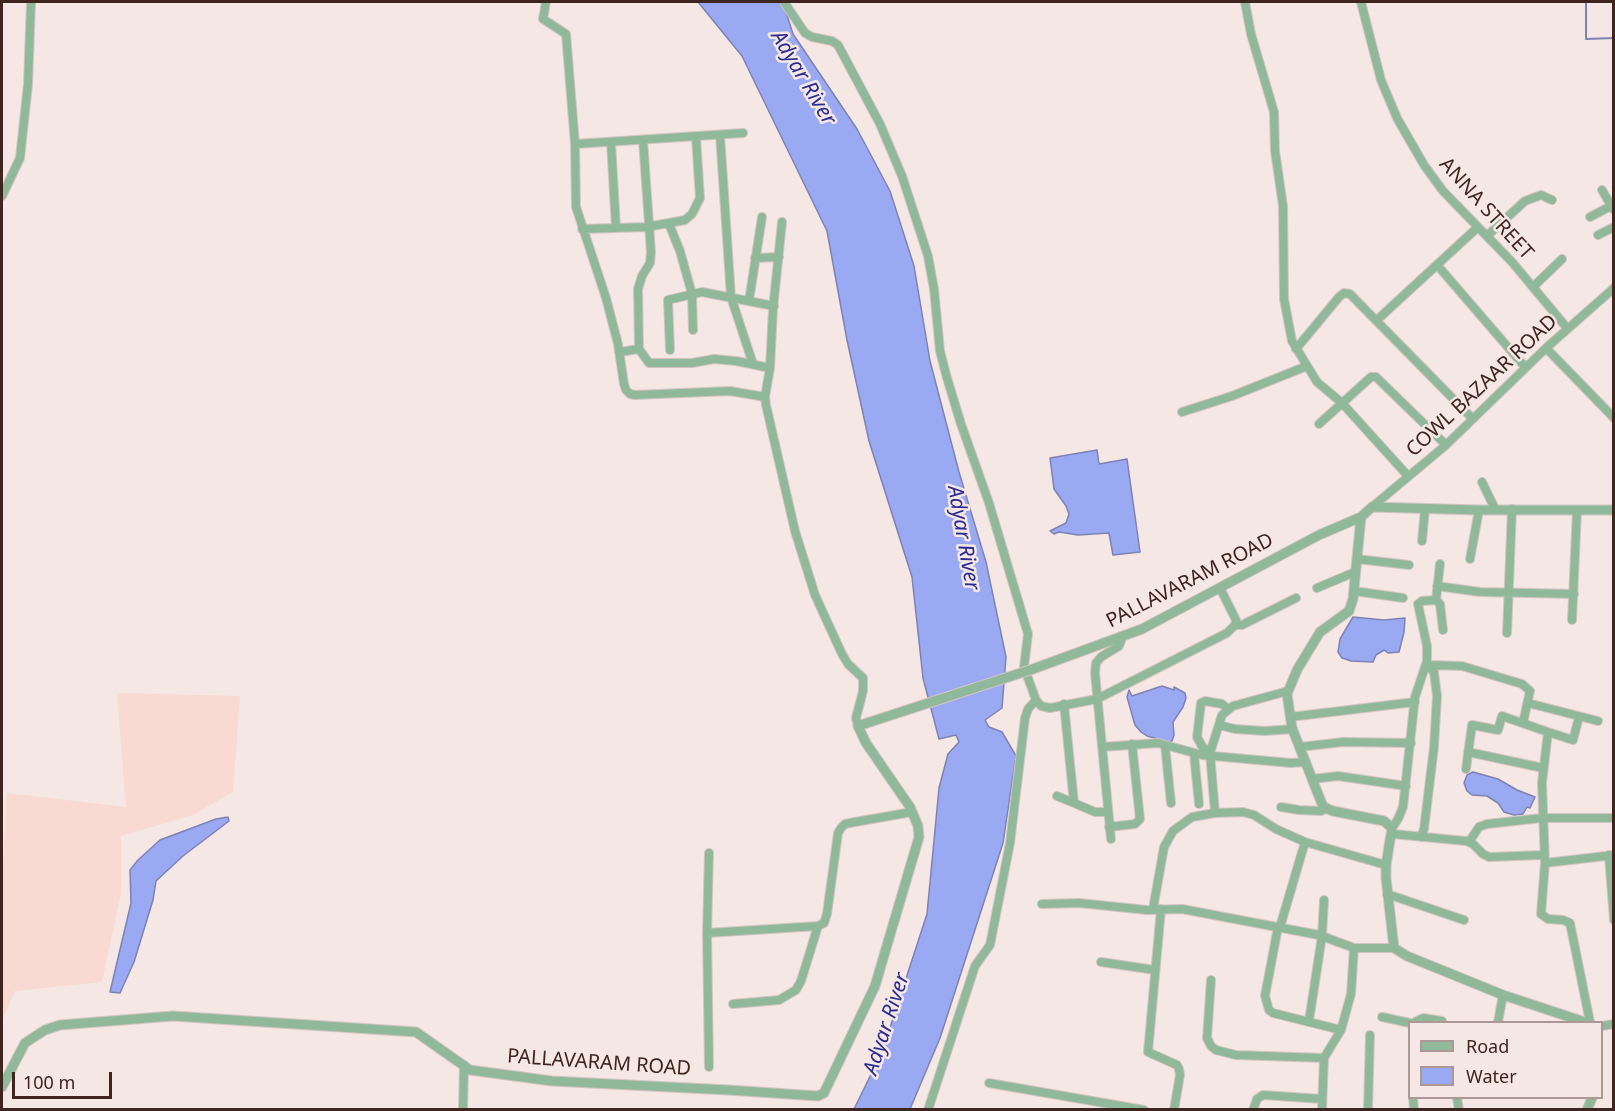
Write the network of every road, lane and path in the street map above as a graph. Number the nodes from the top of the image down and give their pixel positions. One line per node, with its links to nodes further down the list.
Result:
1 (31, 2): 13 (street)
2 (546, 2): 11 (street)
3 (784, 2): 89 (street)
4 (1245, 2): 42 (street)
5 (1360, 2): 21 (street, ANNA STREET)
6 (743, 134): 7 (street)
7 (720, 135): 8 (street); 34 (street)
8 (696, 137): 9 (street); 19 (street)
9 (643, 140): 10 (street); 20 (street)
10 (611, 142): 11 (street); 23 (street)
11 (575, 144): 24 (street)
12 (1602, 190): 15 (street)
13 (2, 196)
14 (1552, 200): 25 (street)
15 (1612, 208): 17 (street)
16 (762, 217): 28 (street)
17 (1590, 217)
18 (782, 222): 27 (street)
19 (669, 224): 20 (street); 33 (street)
20 (650, 227): 23 (street); 41 (street)
21 (1478, 227): 25 (street, ANNA STREET); 30 (street)
22 (1614, 227): 26 (street)
23 (616, 228): 24 (street)
24 (582, 229): 44 (street)
25 (1488, 235): 31 (street, ANNA STREET)
26 (1598, 235)
27 (779, 257): 28 (street); 36 (street)
28 (755, 258): 35 (street)
29 (1562, 259): 31 (street)
30 (1438, 266): 37 (street); 47 (street)
31 (1533, 287): 38 (street, ANNA STREET)
32 (1614, 288): 38 (street, COWL BAZAAR ROAD)
33 (692, 294): 34 (street); 39 (street); 43 (street)
34 (731, 297): 35 (street); 45 (street)
35 (748, 301): 36 (street)
36 (774, 306): 48 (street)
37 (1377, 320): 42 (street); 53 (street)
38 (1567, 328): 40 (street, COWL BAZAAR ROAD)
39 (693, 330)
40 (1546, 348): 47 (street, COWL BAZAAR ROAD); 52 (street)
41 (639, 349): 44 (street); 45 (street)
42 (1296, 349): 46 (street)
43 (670, 350)
44 (620, 352): 49 (street)
45 (753, 364): 48 (street)
46 (1307, 366): 50 (street); 51 (street)
47 (1525, 367): 53 (street, COWL BAZAAR ROAD)
48 (770, 368): 49 (street)
49 (765, 397): 98 (street)
50 (1342, 403): 54 (street); 55 (street); 56 (street)
51 (1182, 412)
52 (1614, 418)
53 (1473, 419): 55 (street, COWL BAZAAR ROAD)
54 (1319, 424)
55 (1446, 445): 56 (street, COWL BAZAAR ROAD)
56 (1408, 476): 58 (street, COWL BAZAAR ROAD)
57 (1482, 482): 60 (street)
58 (1372, 507): 59 (street); 65 (street, PALLAVARAM ROAD)
59 (1425, 509): 62 (street); 66 (street)
60 (1496, 509): 61 (street); 62 (street)
61 (1512, 509): 63 (street); 76 (street)
62 (1479, 510): 68 (street)
63 (1577, 510): 64 (street); 77 (street)
64 (1614, 510)
65 (1361, 517): 67 (street); 73 (street, PALLAVARAM ROAD)
66 (1422, 541)
67 (1357, 559): 70 (street); 71 (street)
68 (1470, 559)
69 (1440, 564): 72 (street)
70 (1409, 565)
71 (1355, 572): 74 (street); 75 (street)
72 (1437, 586): 76 (street); 80 (street)
73 (1220, 588): 82 (street); 85 (street, PALLAVARAM ROAD)
74 (1317, 588)
75 (1353, 591): 79 (street); 87 (street)
76 (1508, 591): 77 (street); 84 (street)
77 (1574, 594): 81 (street)
78 (1296, 598): 82 (street)
79 (1403, 598)
80 (1436, 600): 83 (street); 86 (street)
81 (1572, 620)
82 (1235, 625): 88 (street)
83 (1443, 630)
84 (1507, 633)
85 (1120, 638): 88 (street); 98 (street, PALLAVARAM ROAD, bridge)
86 (1426, 665): 90 (street); 91 (street); 128 (street)
87 (1288, 691): 93 (street); 94 (street)
88 (1097, 699): 92 (street); 105 (street)
89 (1036, 700): 92 (street); 171 (street)
90 (1415, 702): 94 (street); 102 (street)
91 (1528, 703): 95 (street); 97 (street)
92 (1064, 704): 117 (street)
93 (1228, 709): 99 (street); 108 (street)
94 (1290, 717): 100 (street)
95 (1579, 717): 96 (street); 101 (street)
96 (1598, 721)
97 (1523, 723): 101 (street); 107 (street)
98 (862, 725): 121 (street, PALLAVARAM ROAD)
99 (1219, 725): 100 (street); 108 (street)
100 (1293, 729): 106 (street)
101 (1548, 732): 111 (street)
102 (1411, 743): 106 (street); 114 (street)
103 (1132, 744): 104 (street); 105 (street); 126 (street)
104 (1165, 745): 109 (street); 116 (street)
105 (1102, 747): 122 (street)
106 (1300, 747): 110 (street)
107 (1468, 752): 111 (street); 112 (street)
108 (1210, 753): 109 (street); 110 (street); 123 (street)
109 (1194, 754): 118 (street)
110 (1306, 762): 113 (street)
111 (1543, 768): 124 (street)
112 (1466, 769)
113 (1312, 779): 114 (street); 120 (street)
114 (1406, 786): 127 (street)
115 (1057, 796): 117 (street)
116 (1171, 802)
117 (1074, 803): 122 (street)
118 (1199, 804)
119 (1281, 807): 120 (street)
120 (1327, 808): 127 (street)
121 (912, 812): 142 (street); 164 (street, PALLAVARAM ROAD)
122 (1108, 812): 126 (street)
123 (1215, 813): 130 (street); 139 (street)
124 (1542, 818): 125 (street); 131 (street); 134 (street)
125 (1614, 818)
126 (1109, 827): 129 (street)
127 (1393, 831): 128 (street); 135 (street)
128 (1421, 837): 131 (street)
129 (1111, 839)
130 (1305, 842): 135 (street); 143 (street)
131 (1469, 842): 134 (street)
132 (709, 854): 144 (street)
133 (1611, 855): 134 (street); 141 (street)
134 (1544, 859): 159 (street)
135 (1386, 865): 136 (street)
136 (1387, 894): 140 (street); 147 (street)
137 (1324, 900): 145 (street)
138 (1042, 903): 139 (street)
139 (1157, 909): 143 (street); 149 (street)
140 (1464, 920)
141 (1614, 920)
142 (818, 926): 144 (street); 152 (street)
143 (1279, 927): 145 (street); 154 (street)
144 (706, 933): 165 (street)
145 (1322, 936): 146 (street); 154 (street)
146 (1354, 948): 147 (street); 161 (street)
147 (1394, 948): 151 (street)
148 (1101, 962): 149 (street)
149 (1155, 970): 173 (street)
150 (1211, 980): 163 (street)
151 (1503, 995): 157 (street); 158 (street)
152 (733, 1004)
153 (1382, 1017): 160 (street)
154 (1309, 1021): 161 (street)
155 (1418, 1021): 156 (street)
156 (1442, 1021)
157 (1498, 1021)
158 (1579, 1021)
159 (1590, 1021)
160 (1408, 1023)
161 (1341, 1030): 163 (street)
162 (1370, 1035): 176 (street)
163 (1324, 1058): 168 (street)
164 (464, 1065): 167 (street, PALLAVARAM ROAD); 170 (street)
165 (709, 1067)
166 (989, 1083): 169 (street)
167 (2, 1087)
168 (1322, 1099): 174 (street); 175 (street)
169 (1093, 1105): 172 (street)
170 (463, 1110)
171 (928, 1110)
172 (1144, 1110)
173 (1174, 1110)
174 (1253, 1110)
175 (1322, 1110)
176 (1368, 1110)

